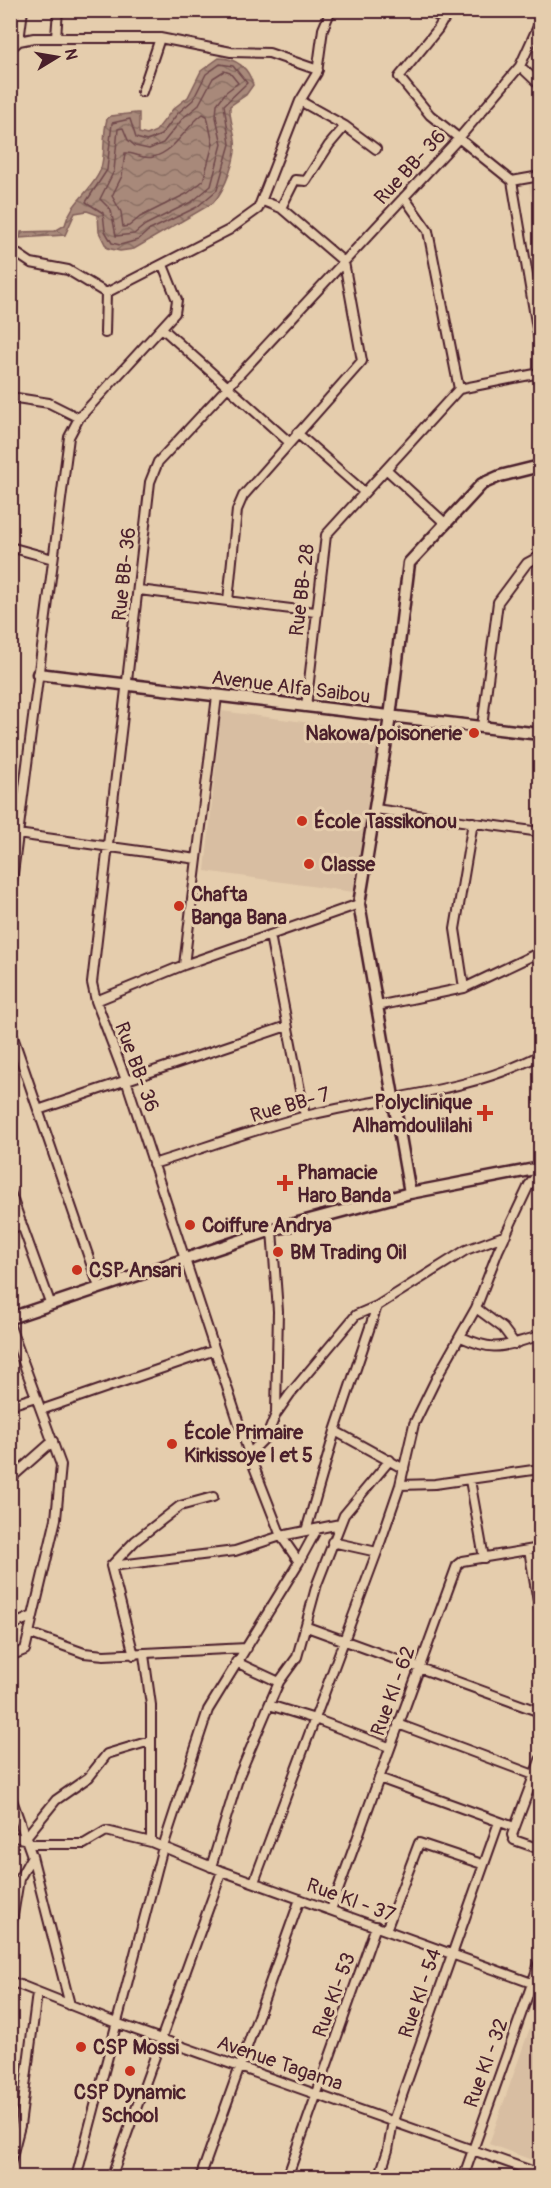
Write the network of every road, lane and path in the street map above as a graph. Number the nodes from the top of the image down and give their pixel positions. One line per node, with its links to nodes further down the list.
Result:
1 (23, 10): 10 (street)
2 (58, 10): 8 (street)
3 (331, 10): 13 (street)
4 (428, 10): 6 (street)
5 (449, 10): 6 (street)
6 (444, 20): 18 (street)
7 (540, 22): 12 (street, Rue BB- 36)
8 (56, 37): 9 (street); 10 (street)
9 (160, 38): 13 (street); 15 (street)
10 (19, 40): 11 (street)
11 (10, 48)
12 (520, 66): 14 (street); 18 (street, Rue BB- 36)
13 (318, 70): 16 (street)
14 (540, 85)
15 (142, 92)
16 (300, 101): 17 (street); 23 (street)
17 (345, 126): 19 (street); 24 (street)
18 (460, 137): 21 (street); 22 (street, Rue BB- 36)
19 (376, 149)
20 (540, 176): 21 (street)
21 (512, 181): 31 (street)
22 (404, 197): 26 (street, Rue BB- 36); 34 (street)
23 (263, 201): 24 (street); 27 (street)
24 (281, 208): 26 (street)
25 (10, 249): 28 (street)
26 (344, 262): 33 (street, Rue BB- 36); 37 (street)
27 (163, 265): 28 (street); 29 (street)
28 (106, 293): 30 (street)
29 (163, 329): 33 (street); 36 (street)
30 (105, 333)
31 (540, 346)
32 (540, 373): 34 (street)
33 (227, 386): 38 (street); 46 (street, Rue BB- 36)
34 (459, 389): 40 (street, Rue BB- 28)
35 (10, 397): 36 (street)
36 (80, 418): 45 (street)
37 (297, 433): 38 (street); 41 (street)
38 (289, 442): 47 (street)
39 (540, 466): 42 (street)
40 (386, 469): 41 (street, Rue BB- 28); 42 (street)
41 (364, 492): 48 (street, Rue BB- 28)
42 (446, 524): 53 (street)
43 (10, 547): 45 (street)
44 (540, 556): 54 (street)
45 (53, 559): 49 (street)
46 (139, 590): 47 (street); 50 (street, Rue BB- 36)
47 (228, 601): 48 (street)
48 (315, 612): 52 (street, Rue BB- 28)
49 (38, 674): 50 (street, Avenue Alfa Saibou); 59 (street)
50 (128, 685): 51 (street, Avenue Alfa Saibou); 60 (street, Rue BB- 36)
51 (217, 696): 52 (street, Avenue Alfa Saibou); 61 (street)
52 (306, 707): 53 (street, Avenue Alfa Saibou)
53 (390, 717): 54 (street, Avenue Alfa Saibou); 56 (street)
54 (482, 727): 55 (street, Avenue Alfa Saibou)
55 (540, 734)
56 (375, 809): 57 (street); 63 (street)
57 (472, 822): 58 (street); 67 (street)
58 (540, 832)
59 (14, 834): 60 (street); 62 (street)
60 (108, 847): 61 (street); 68 (street, Rue BB- 36)
61 (197, 859): 66 (street)
62 (10, 897)
63 (359, 904): 64 (street); 69 (street)
64 (270, 935): 66 (street); 70 (street)
65 (540, 952): 67 (street)
66 (184, 965): 68 (street)
67 (464, 988): 69 (street)
68 (96, 1001): 73 (street, Rue BB- 36)
69 (377, 1005): 74 (street)
70 (287, 1026): 73 (street); 76 (street)
71 (10, 1028): 75 (street)
72 (540, 1054): 74 (street, Rue BB- 7)
73 (126, 1080): 75 (street); 77 (street, Rue BB- 36)
74 (393, 1096): 76 (street, Rue BB- 7); 81 (street)
75 (41, 1109): 87 (street)
76 (305, 1116): 77 (street, Rue BB- 7)
77 (153, 1164): 86 (street, Rue BB- 36)
78 (539, 1170): 79 (street); 81 (street); 85 (street)
79 (540, 1187)
80 (10, 1192): 82 (street)
81 (410, 1193): 84 (street)
82 (21, 1225): 83 (street); 88 (street)
83 (10, 1229)
84 (272, 1230): 86 (street); 100 (street)
85 (506, 1235): 89 (street); 90 (street)
86 (185, 1259): 87 (street); 96 (street, Rue BB- 36)
87 (99, 1287): 88 (street)
88 (51, 1305): 91 (street)
89 (376, 1306): 100 (street); 101 (street)
90 (476, 1308): 94 (street); 95 (street)
91 (10, 1318)
92 (10, 1326): 97 (street)
93 (540, 1336): 95 (street)
94 (460, 1337): 95 (street); 105 (street)
95 (515, 1344)
96 (215, 1350): 99 (street); 103 (street, Rue BB- 36)
97 (36, 1397): 98 (street); 99 (street)
98 (10, 1405)
99 (41, 1410): 102 (street)
100 (276, 1414): 103 (street)
101 (335, 1431): 104 (street); 113 (street)
102 (52, 1441): 107 (street); 123 (street)
103 (249, 1454): 114 (street, Rue BB- 36)
104 (390, 1460): 105 (street); 111 (street)
105 (404, 1469): 109 (street)
106 (540, 1469): 108 (street)
107 (10, 1479)
108 (470, 1480): 109 (street); 119 (street)
109 (400, 1485): 118 (street)
110 (213, 1497): 121 (street)
111 (340, 1524): 112 (street); 115 (street)
112 (316, 1529): 113 (street); 120 (street)
113 (306, 1531): 114 (street)
114 (281, 1536): 120 (street, Rue BB- 36); 121 (street)
115 (332, 1542): 118 (street); 125 (street)
116 (540, 1548): 117 (street, Rue KI - 62)
117 (529, 1550): 119 (street, Rue KI - 62); 122 (street)
118 (377, 1552): 127 (street)
119 (483, 1558): 133 (street, Rue KI - 62)
120 (299, 1562): 128 (street)
121 (111, 1566): 129 (street)
122 (540, 1613)
123 (33, 1616): 124 (street); 126 (street)
124 (10, 1626)
125 (307, 1627): 127 (street); 134 (street)
126 (31, 1634): 129 (street); 131 (street)
127 (344, 1641): 133 (street); 137 (street)
128 (247, 1648): 130 (street); 132 (street)
129 (134, 1655): 130 (street)
130 (144, 1655): 139 (street)
131 (10, 1656)
132 (236, 1662): 134 (street); 150 (street)
133 (418, 1670): 136 (street); 138 (street, Rue KI - 62)
134 (279, 1682): 135 (street)
135 (269, 1705): 137 (street); 154 (street)
136 (540, 1712)
137 (315, 1719): 140 (street); 156 (street)
138 (398, 1724): 140 (street, Rue KI - 62); 142 (street)
139 (150, 1741): 148 (street); 149 (street)
140 (390, 1747): 143 (street, Rue KI - 62)
141 (540, 1760): 142 (street)
142 (534, 1775): 146 (street)
143 (379, 1778): 145 (street); 158 (street, Rue KI - 62)
144 (10, 1794): 148 (street)
145 (499, 1822): 146 (street); 153 (street, Rue KI - 54)
146 (514, 1827): 151 (street)
147 (10, 1836): 148 (street, Rue KI - 37)
148 (28, 1841): 149 (street, Rue KI - 37); 152 (street)
149 (151, 1842): 150 (street, Rue KI - 37)
150 (164, 1847): 154 (street, Rue KI - 37); 168 (street)
151 (540, 1850)
152 (32, 1856): 161 (street); 167 (street)
153 (482, 1864): 160 (street); 162 (street, Rue KI - 54)
154 (211, 1867): 155 (street, Rue KI - 37)
155 (222, 1871): 156 (street, Rue KI - 37); 169 (street)
156 (254, 1882): 157 (street, Rue KI - 37)
157 (300, 1899): 158 (street, Rue KI - 37); 170 (street)
158 (331, 1910): 159 (street, Rue KI - 37)
159 (376, 1926): 160 (street, Rue KI - 37); 171 (street, Rue KI- 53)
160 (386, 1930): 162 (street, Rue KI - 37)
161 (10, 1934)
162 (452, 1952): 165 (street, Rue KI - 37); 172 (street, Rue KI - 54)
163 (540, 1961): 165 (street, Rue KI - 32)
164 (10, 1981): 166 (street, Avenue Tagama)
165 (536, 1984): 173 (street, Rue KI - 32)
166 (36, 1994): 167 (street, Avenue Tagama); 174 (street)
167 (70, 2005): 168 (street, Avenue Tagama)
168 (116, 2023): 169 (street, Avenue Tagama); 176 (street)
169 (161, 2039): 170 (street, Avenue Tagama); 177 (street)
170 (239, 2066): 171 (street, Avenue Tagama); 178 (street)
171 (316, 2093): 172 (street, Avenue Tagama); 179 (street, Rue KI- 53)
172 (393, 2121): 173 (street, Avenue Tagama); 180 (street, Rue KI - 54)
173 (473, 2150): 175 (street, Avenue Tagama); 181 (street, Rue KI - 32)
174 (10, 2164)
175 (540, 2174)
176 (76, 2178)
177 (111, 2178)
178 (200, 2178)
179 (287, 2178)
180 (379, 2178)
181 (463, 2178)

